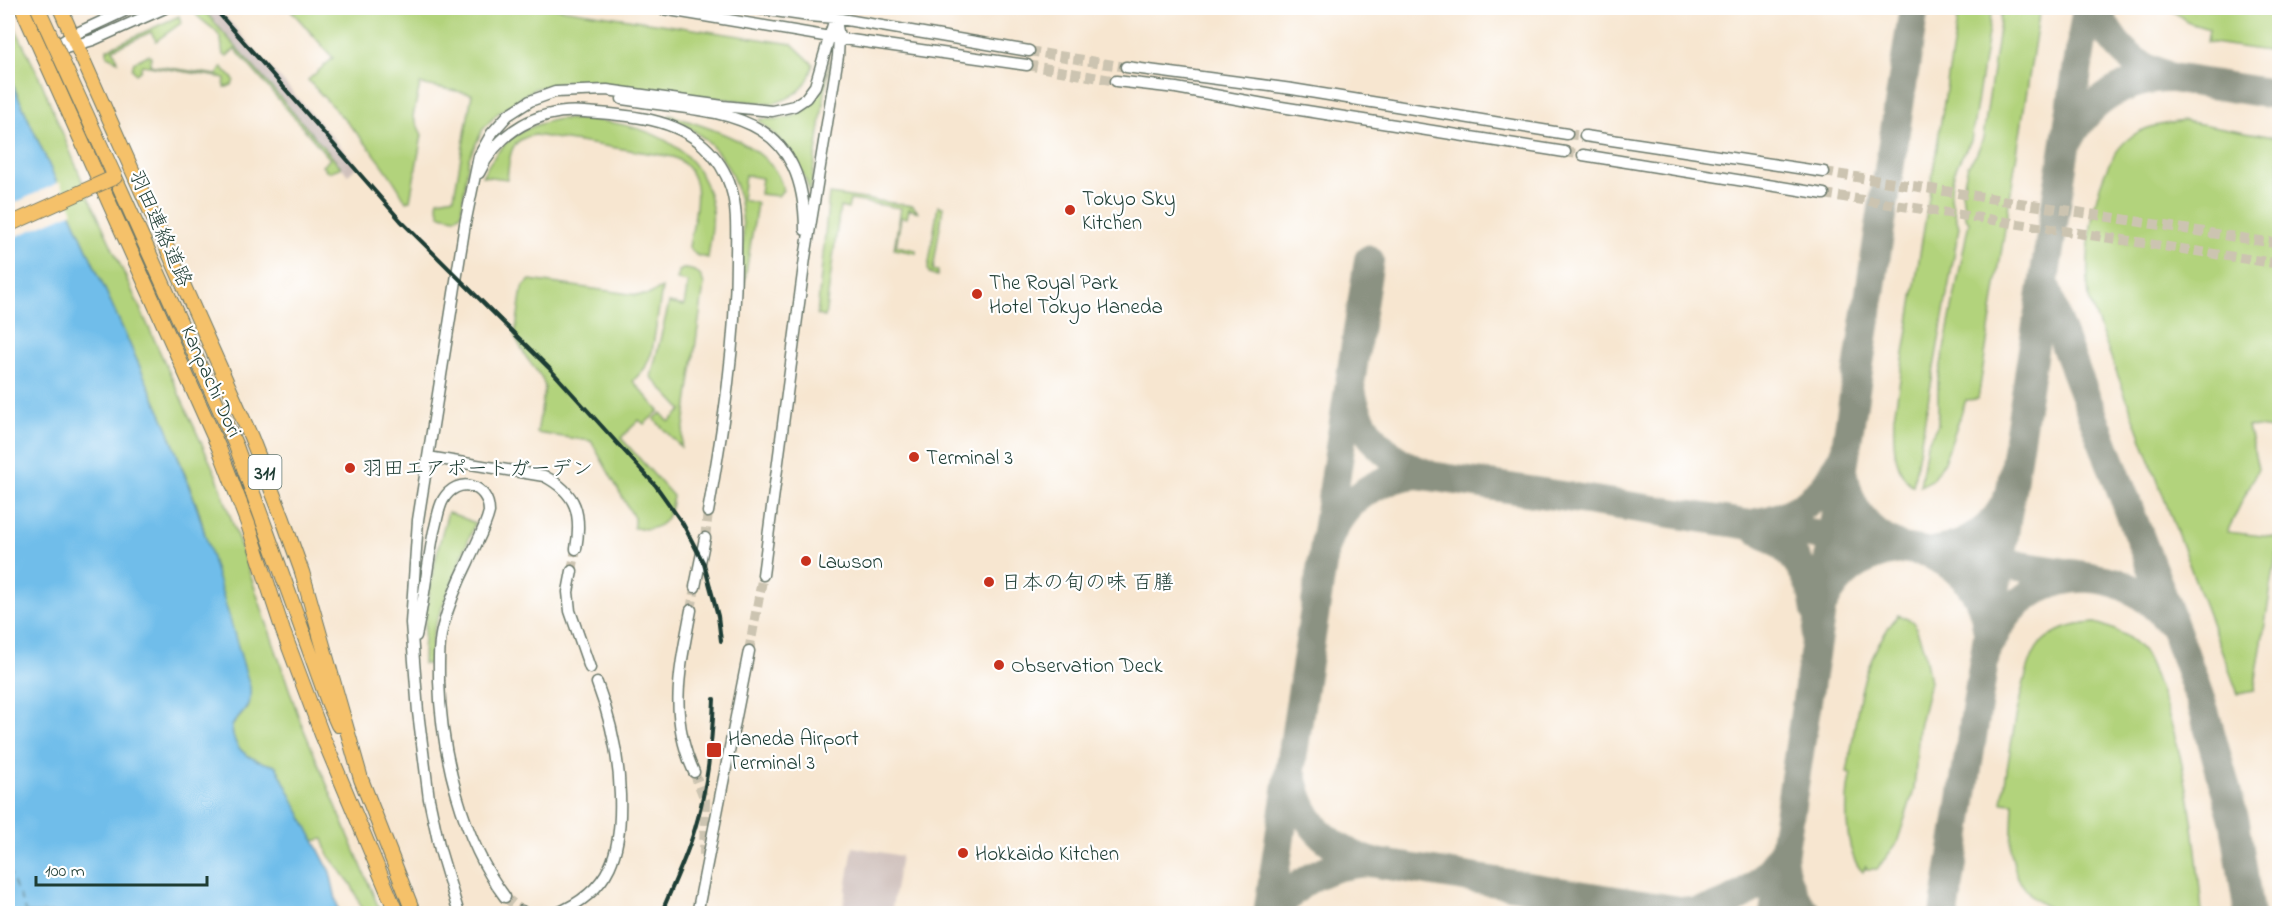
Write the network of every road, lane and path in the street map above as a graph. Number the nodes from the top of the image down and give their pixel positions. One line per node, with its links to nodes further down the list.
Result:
1 (22, 8): 12 (main road, Kanpachi Dori / 311)
2 (38, 8): 22 (main road, 羽田連絡道路 / 311, bridge)
3 (60, 8): 10 (main road, Kanpachi Dori / 311)
4 (131, 8): 10 (street)
5 (165, 8): 10 (street)
6 (657, 8): 9 (street)
7 (754, 8): 8 (street)
8 (835, 18): 9 (street); 11 (street)
9 (835, 37): 13 (street); 16 (street); 26 (street)
10 (75, 40): 12 (street); 42 (main road, Kanpachi Dori / 311)
11 (1029, 51)
12 (43, 54): 40 (main road, Kanpachi Dori / 311)
13 (1027, 65)
14 (1126, 67): 17 (street)
15 (1116, 81): 19 (street)
16 (593, 92): 23 (street); 26 (street)
17 (1568, 134)
18 (1585, 136): 21 (street)
19 (1565, 152)
20 (1583, 154): 24 (street)
21 (1824, 172)
22 (115, 177): 25 (main road, bridge); 31 (main road, 羽田連絡道路 / 311)
23 (472, 187): 27 (street); 28 (street)
24 (1824, 194)
25 (8, 225)
26 (805, 258): 33 (street)
27 (428, 457): 30 (street); 36 (street)
28 (708, 512)
29 (705, 538): 34 (street)
30 (576, 549)
31 (281, 568): 40 (main road); 42 (main road)
32 (572, 571): 38 (street)
33 (764, 575)
34 (695, 587)
35 (691, 610): 41 (street)
36 (414, 645): 45 (street); 48 (street)
37 (749, 651): 44 (street)
38 (590, 668)
39 (597, 683): 49 (street)
40 (322, 735): 46 (main road, Kanpachi Dori / 311)
41 (694, 772)
42 (361, 777): 47 (main road, Kanpachi Dori / 311)
43 (704, 858): 44 (street)
44 (703, 882): 50 (street)
45 (506, 897)
46 (398, 914)
47 (414, 914)
48 (459, 914)
49 (555, 914)
50 (697, 914)

